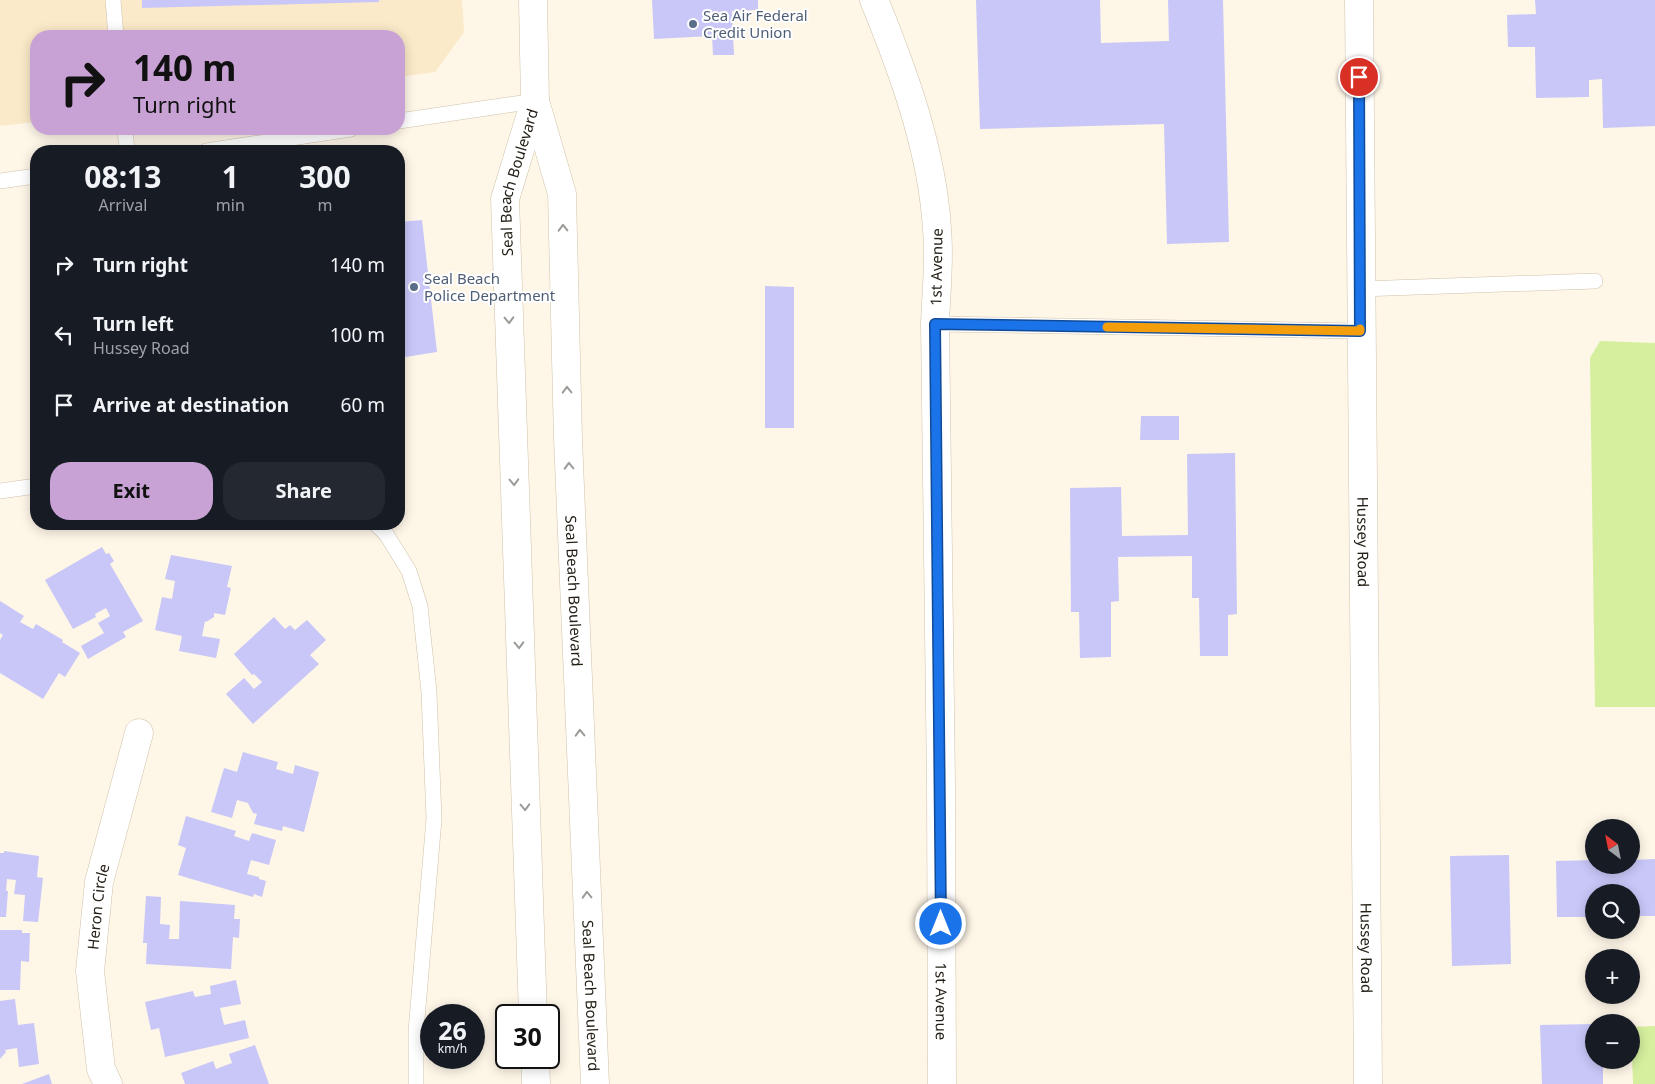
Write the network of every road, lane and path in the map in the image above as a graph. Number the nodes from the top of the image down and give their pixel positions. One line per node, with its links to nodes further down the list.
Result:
1 (113, 0): 5 (lane)
2 (533, 0): 6 (street, Seal Beach Boulevard)
3 (874, 0): 14 (street, 1st Avenue)
4 (1358, 0): 13 (street, Hussey Road)
5 (116, 30)
6 (535, 101): 7 (lane); 20 (street, Seal Beach Boulevard, one-way to 20); 25 (street, Seal Beach Boulevard, one-way to 6)
7 (405, 120)
8 (311, 135): 9 (lane)
9 (246, 145)
10 (30, 177): 11 (lane)
11 (0, 180)
12 (1595, 280): 13 (lane)
13 (1360, 289): 15 (street, Hussey Road)
14 (935, 324): 15 (lane); 26 (street, 1st Avenue)
15 (1360, 331): 27 (street, Hussey Road)
16 (30, 487): 17 (lane)
17 (0, 491)
18 (382, 530): 23 (lane)
19 (139, 732): 22 (street, Heron Circle)
20 (533, 1004)
21 (535, 1069): 24 (street)
22 (108, 1084)
23 (416, 1084)
24 (536, 1084)
25 (595, 1084)
26 (942, 1084)
27 (1368, 1084)

